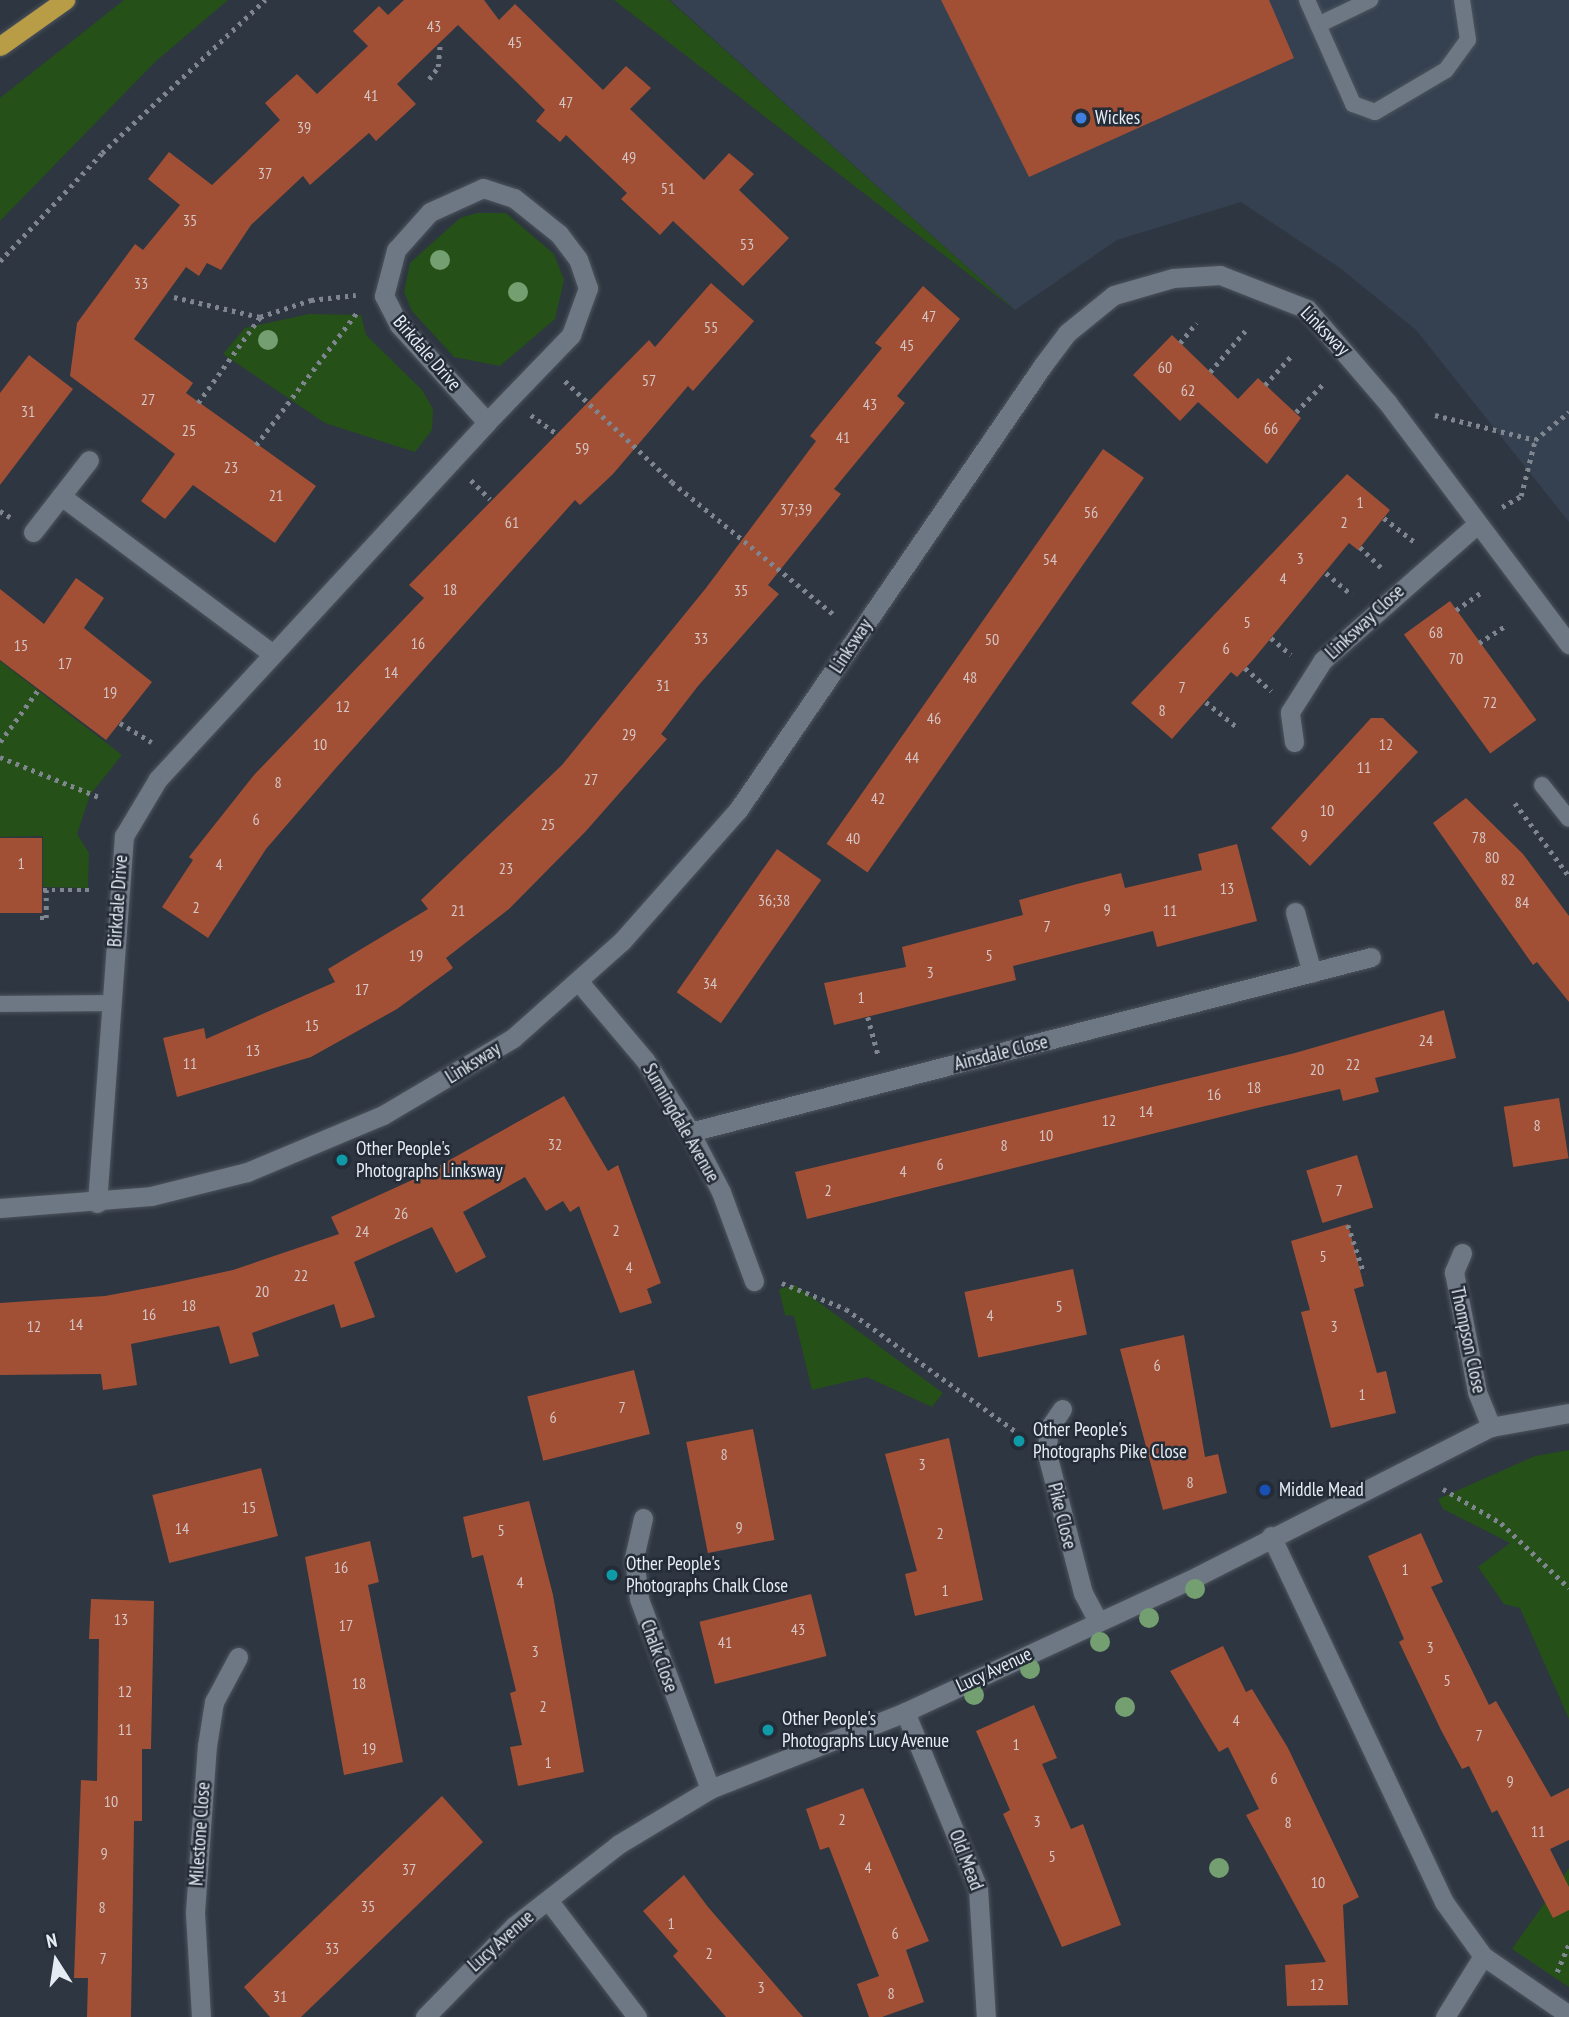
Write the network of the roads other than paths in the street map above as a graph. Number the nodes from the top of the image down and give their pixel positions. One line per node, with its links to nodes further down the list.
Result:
1 (65, 0): 6 (highway)
2 (1307, 0): 5 (lane)
3 (1370, 0): 5 (lane)
4 (1462, 0): 5 (lane)
5 (1318, 25)
6 (0, 46)
7 (487, 422): 7 (street, Birkdale Drive); 13 (street, Birkdale Drive)
8 (89, 460): 9 (street)
9 (61, 496): 11 (street); 13 (street)
10 (1477, 524): 12 (street, Linksway); 14 (street, Linksway Close); 20 (street, Linksway)
11 (33, 532)
12 (1569, 644)
13 (273, 654): 21 (street, Birkdale Drive)
14 (1294, 742)
15 (1542, 785): 16 (lane)
16 (1569, 818)
17 (1295, 912): 19 (street)
18 (1371, 957): 19 (street, Ainsdale Close)
19 (1312, 973): 23 (street, Ainsdale Close)
20 (579, 982): 23 (street, Sunningdale Avenue); 24 (street, Linksway)
21 (110, 1003): 22 (lane); 24 (street, Birkdale Drive)
22 (0, 1004)
23 (690, 1132): 27 (street, Sunningdale Avenue)
24 (97, 1203): 25 (street, Linksway)
25 (0, 1208)
26 (1462, 1253): 30 (street, Thompson Close)
27 (754, 1281)
28 (1062, 1409): 33 (street, Pike Close)
29 (1569, 1413): 30 (street, Lucy Avenue)
30 (1491, 1427): 32 (street, Lucy Avenue)
31 (643, 1518): 36 (street, Chalk Close)
32 (1271, 1536): 33 (street, Lucy Avenue); 38 (street)
33 (1098, 1622): 35 (street, Lucy Avenue)
34 (238, 1657): 40 (street, Milestone Close)
35 (905, 1712): 36 (street, Lucy Avenue); 43 (street, Old Mead)
36 (710, 1789): 37 (street, Lucy Avenue)
37 (548, 1900): 41 (street, Lucy Avenue); 42 (street)
38 (1483, 1955): 39 (street); 44 (street)
39 (1569, 2015)
40 (201, 2017)
41 (425, 2017)
42 (637, 2017)
43 (986, 2017)
44 (1445, 2017)

